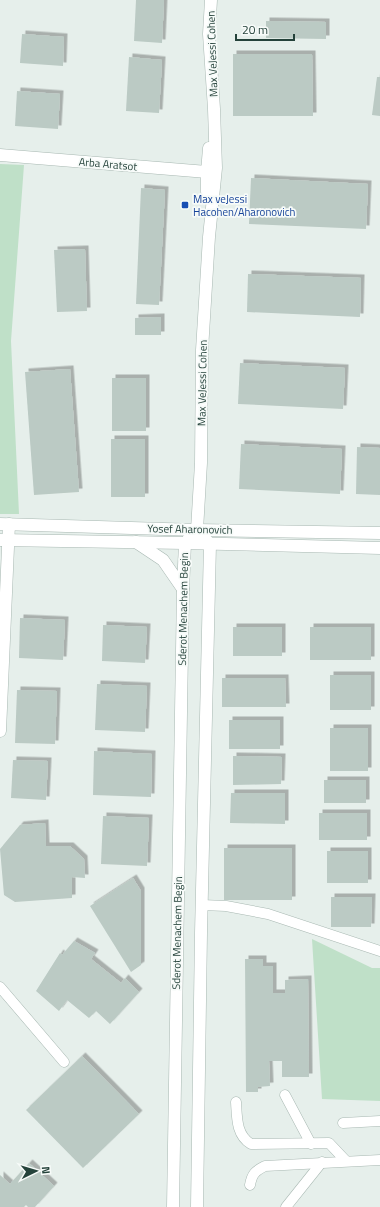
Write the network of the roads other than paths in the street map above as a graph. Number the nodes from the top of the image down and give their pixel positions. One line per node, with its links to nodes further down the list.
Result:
1 (211, 0): 3 (street, Max VeJessi Cohen)
2 (0, 155): 3 (street, Arba Aratsot)
3 (211, 170): 5 (street, Max VeJessi Cohen)
4 (5, 524): 5 (street, Yosef Aharonovich); 7 (street)
5 (197, 530): 6 (street, Yosef Aharonovich); 9 (street, Sderot Menachem Begin); 10 (street)
6 (380, 533)
7 (4, 540): 8 (street, Yosef Aharonovich); 13 (street)
8 (136, 542): 9 (street, Yosef Aharonovich); 12 (street)
9 (185, 542): 10 (street, Yosef Aharonovich); 12 (street, Sderot Menachem Begin)
10 (210, 544): 11 (street, Yosef Aharonovich); 14 (street)
11 (380, 548)
12 (183, 589): 27 (street, Sderot Menachem Begin)
13 (0, 732)
14 (202, 905): 15 (lane); 28 (street)
15 (380, 951)
16 (0, 987): 17 (lane)
17 (64, 1062)
18 (285, 1095): 22 (lane)
19 (236, 1102): 22 (lane)
20 (380, 1121): 21 (lane)
21 (343, 1123)
22 (312, 1144): 24 (lane)
23 (380, 1160): 24 (lane)
24 (346, 1161): 25 (lane)
25 (322, 1162): 26 (lane); 29 (lane)
26 (250, 1185)
27 (173, 1207)
28 (197, 1207)
29 (286, 1207)

